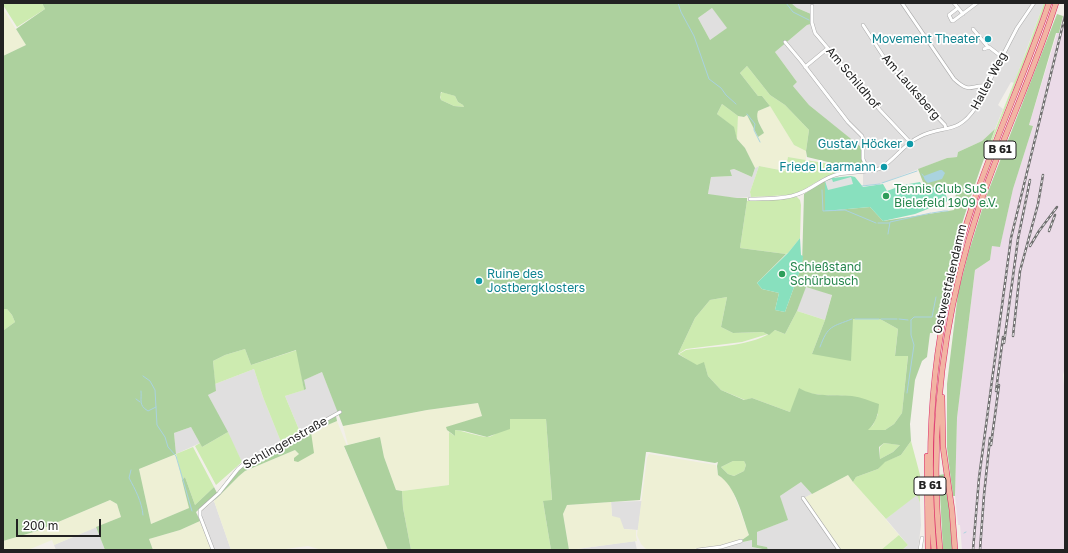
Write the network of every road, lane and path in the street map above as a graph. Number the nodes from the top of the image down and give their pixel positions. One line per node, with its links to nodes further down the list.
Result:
1 (902, 3): 18 (street)
2 (954, 3): 8 (street)
3 (977, 3): 9 (street)
4 (1034, 3): 16 (street, Haller Weg)
5 (1050, 3): 25 (highway, Ostwestfalendamm / B 61)
6 (1056, 3): 23 (highway, Ostwestfalendamm / B 61)
7 (812, 6): 14 (street, Am Schildhof)
8 (958, 8): 9 (street); 9 (street)
9 (963, 14)
10 (863, 25): 19 (street, Am Lauksberg)
11 (973, 29): 13 (street)
12 (785, 42): 17 (street)
13 (988, 47): 15 (street); 16 (street)
14 (828, 48): 17 (street); 20 (street, Am Schildhof)
15 (984, 49)
16 (1002, 56): 18 (street, Haller Weg)
17 (806, 67): 21 (street)
18 (987, 86): 19 (street, Haller Weg)
19 (946, 129): 20 (street, Haller Weg)
20 (910, 142): 21 (street, Haller Weg)
21 (868, 170): 22 (street, Haller Weg)
22 (750, 199)
23 (953, 300): 35 (highway, Ostwestfalendamm / B 61); 36 (highway, B 61)
24 (340, 412): 29 (street, Schlingenstraße)
25 (931, 422): 33 (highway); 34 (highway, Ostwestfalendamm / B 61)
26 (803, 498): 31 (street)
27 (922, 538): 32 (street)
28 (741, 541): 30 (street)
29 (213, 550)
30 (698, 550)
31 (839, 550)
32 (920, 550)
33 (928, 550)
34 (934, 550)
35 (940, 550)
36 (955, 550)

